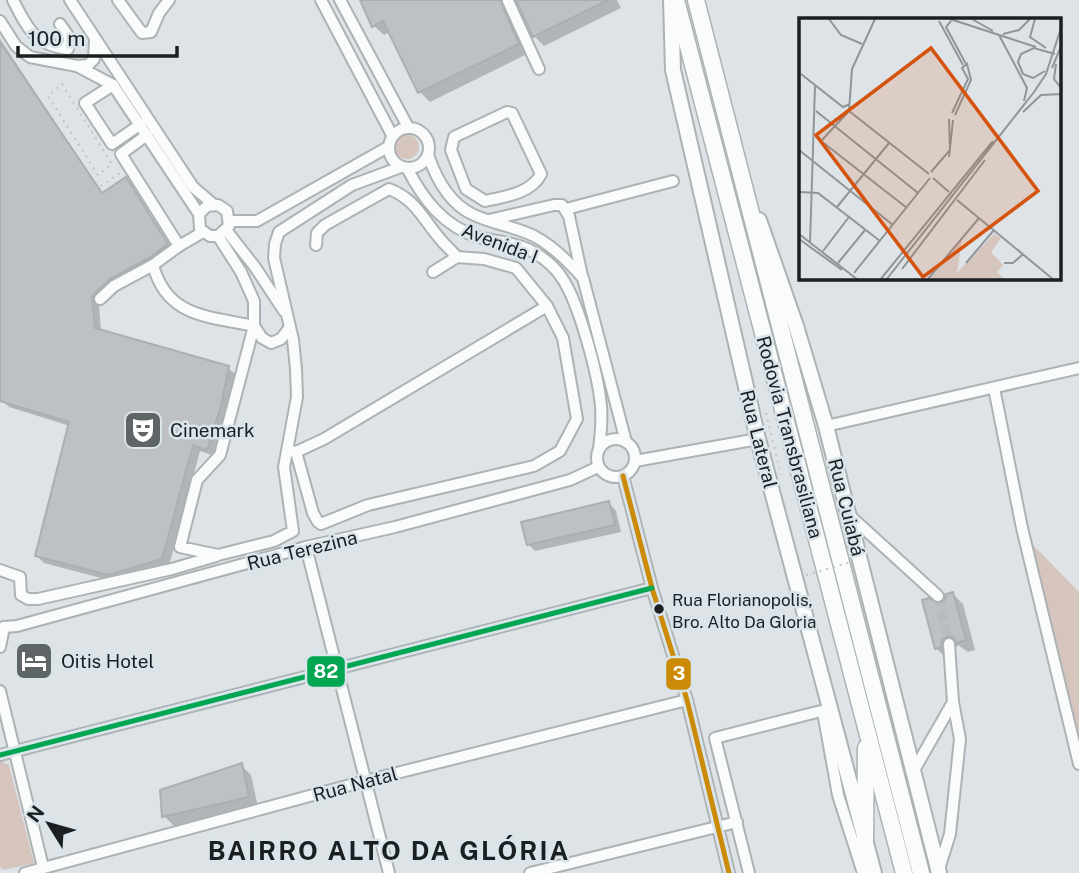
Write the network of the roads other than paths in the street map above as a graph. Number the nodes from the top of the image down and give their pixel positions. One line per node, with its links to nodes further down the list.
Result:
1 (13, 0): 11 (street)
2 (70, 0): 12 (street)
3 (118, 0): 4 (street)
4 (169, 0)
5 (321, 0): 21 (street)
6 (340, 0): 19 (street)
7 (673, 0): 50 (main road, Rua Lateral); 74 (highway, Rodovia Transbrasiliana)
8 (696, 0): 23 (highway, Rodovia Transbrasiliana)
9 (508, 1): 15 (street)
10 (0, 21): 14 (street)
11 (60, 24)
12 (95, 40): 13 (street); 14 (street)
13 (111, 61): 16 (street); 28 (street)
14 (77, 66): 16 (street)
15 (538, 69)
16 (101, 77): 17 (street)
17 (113, 85): 18 (street); 18 (street)
18 (141, 124): 20 (street)
19 (408, 127): 21 (street); 24 (street)
20 (147, 135): 32 (street); 37 (street)
21 (392, 135): 22 (street)
22 (388, 146): 25 (street); 35 (street)
23 (734, 148): 49 (main road, Rua Cuiabá); 93 (highway, Rodovia Transbrasiliana)
24 (428, 155): 25 (street); 34 (street, Avenida I)
25 (404, 167): 29 (street); 52 (street, Avenida I)
26 (673, 181): 30 (street)
27 (511, 195): 27 (street); 31 (street)
28 (213, 204): 32 (street); 35 (street)
29 (320, 206): 33 (street); 45 (street)
30 (566, 209): 31 (street); 42 (street)
31 (518, 213): 34 (street)
32 (199, 214): 36 (street)
33 (343, 215): 38 (street); 39 (street)
34 (489, 220): 42 (street, Avenida I)
35 (224, 229): 36 (street); 45 (street); 46 (street)
36 (203, 232): 37 (street)
37 (179, 246): 40 (street)
38 (316, 246)
39 (457, 257): 41 (street); 44 (street)
40 (153, 265): 43 (street); 46 (street)
41 (433, 272)
42 (583, 278): 51 (street)
43 (100, 299)
44 (547, 306): 53 (street); 57 (street)
45 (289, 321): 46 (street); 53 (street)
46 (254, 326): 60 (street)
47 (1079, 368): 48 (street)
48 (994, 388): 49 (street); 77 (street)
49 (826, 426): 58 (main road, Rua Cuiabá)
50 (758, 439): 54 (street); 82 (main road, Rua Lateral)
51 (626, 442): 52 (street); 54 (street)
52 (599, 449): 55 (street)
53 (292, 451): 57 (street); 59 (street)
54 (635, 461): 56 (street)
55 (598, 467): 56 (street); 61 (street, Rua Terezina)
56 (624, 476): 65 (street)
57 (313, 513): 59 (street)
58 (848, 514): 66 (street); 78 (main road, Rua Cuiabá)
59 (291, 520): 62 (street)
60 (180, 547): 62 (street); 63 (street)
61 (306, 547): 67 (street, Rua Terezina); 70 (street)
62 (218, 555): 63 (street)
63 (172, 569): 64 (street)
64 (0, 570)
65 (652, 588): 70 (street); 72 (street)
66 (938, 596)
67 (2, 626): 69 (street)
68 (950, 645): 73 (street)
69 (0, 647)
70 (336, 668): 75 (street); 79 (street)
71 (0, 691): 75 (street)
72 (687, 700): 79 (street, Rua Natal); 81 (street)
73 (953, 702): 78 (street); 84 (street)
74 (866, 728): 82 (highway); 92 (highway, Rodovia Transbrasiliana)
75 (15, 751): 76 (street); 83 (street)
76 (0, 755)
77 (1079, 764)
78 (913, 772): 84 (main road, Rua Cuiabá)
79 (365, 781): 83 (street, Rua Natal); 86 (street)
80 (737, 822): 81 (street); 89 (street); 90 (street)
81 (718, 828): 87 (street); 88 (street)
82 (865, 840): 91 (main road, Rua Lateral)
83 (43, 867): 85 (street, Rua Natal)
84 (938, 872)
85 (25, 873)
86 (389, 873)
87 (530, 873)
88 (729, 873)
89 (749, 873)
90 (863, 873)
91 (874, 873)
92 (904, 873)
93 (921, 873)

